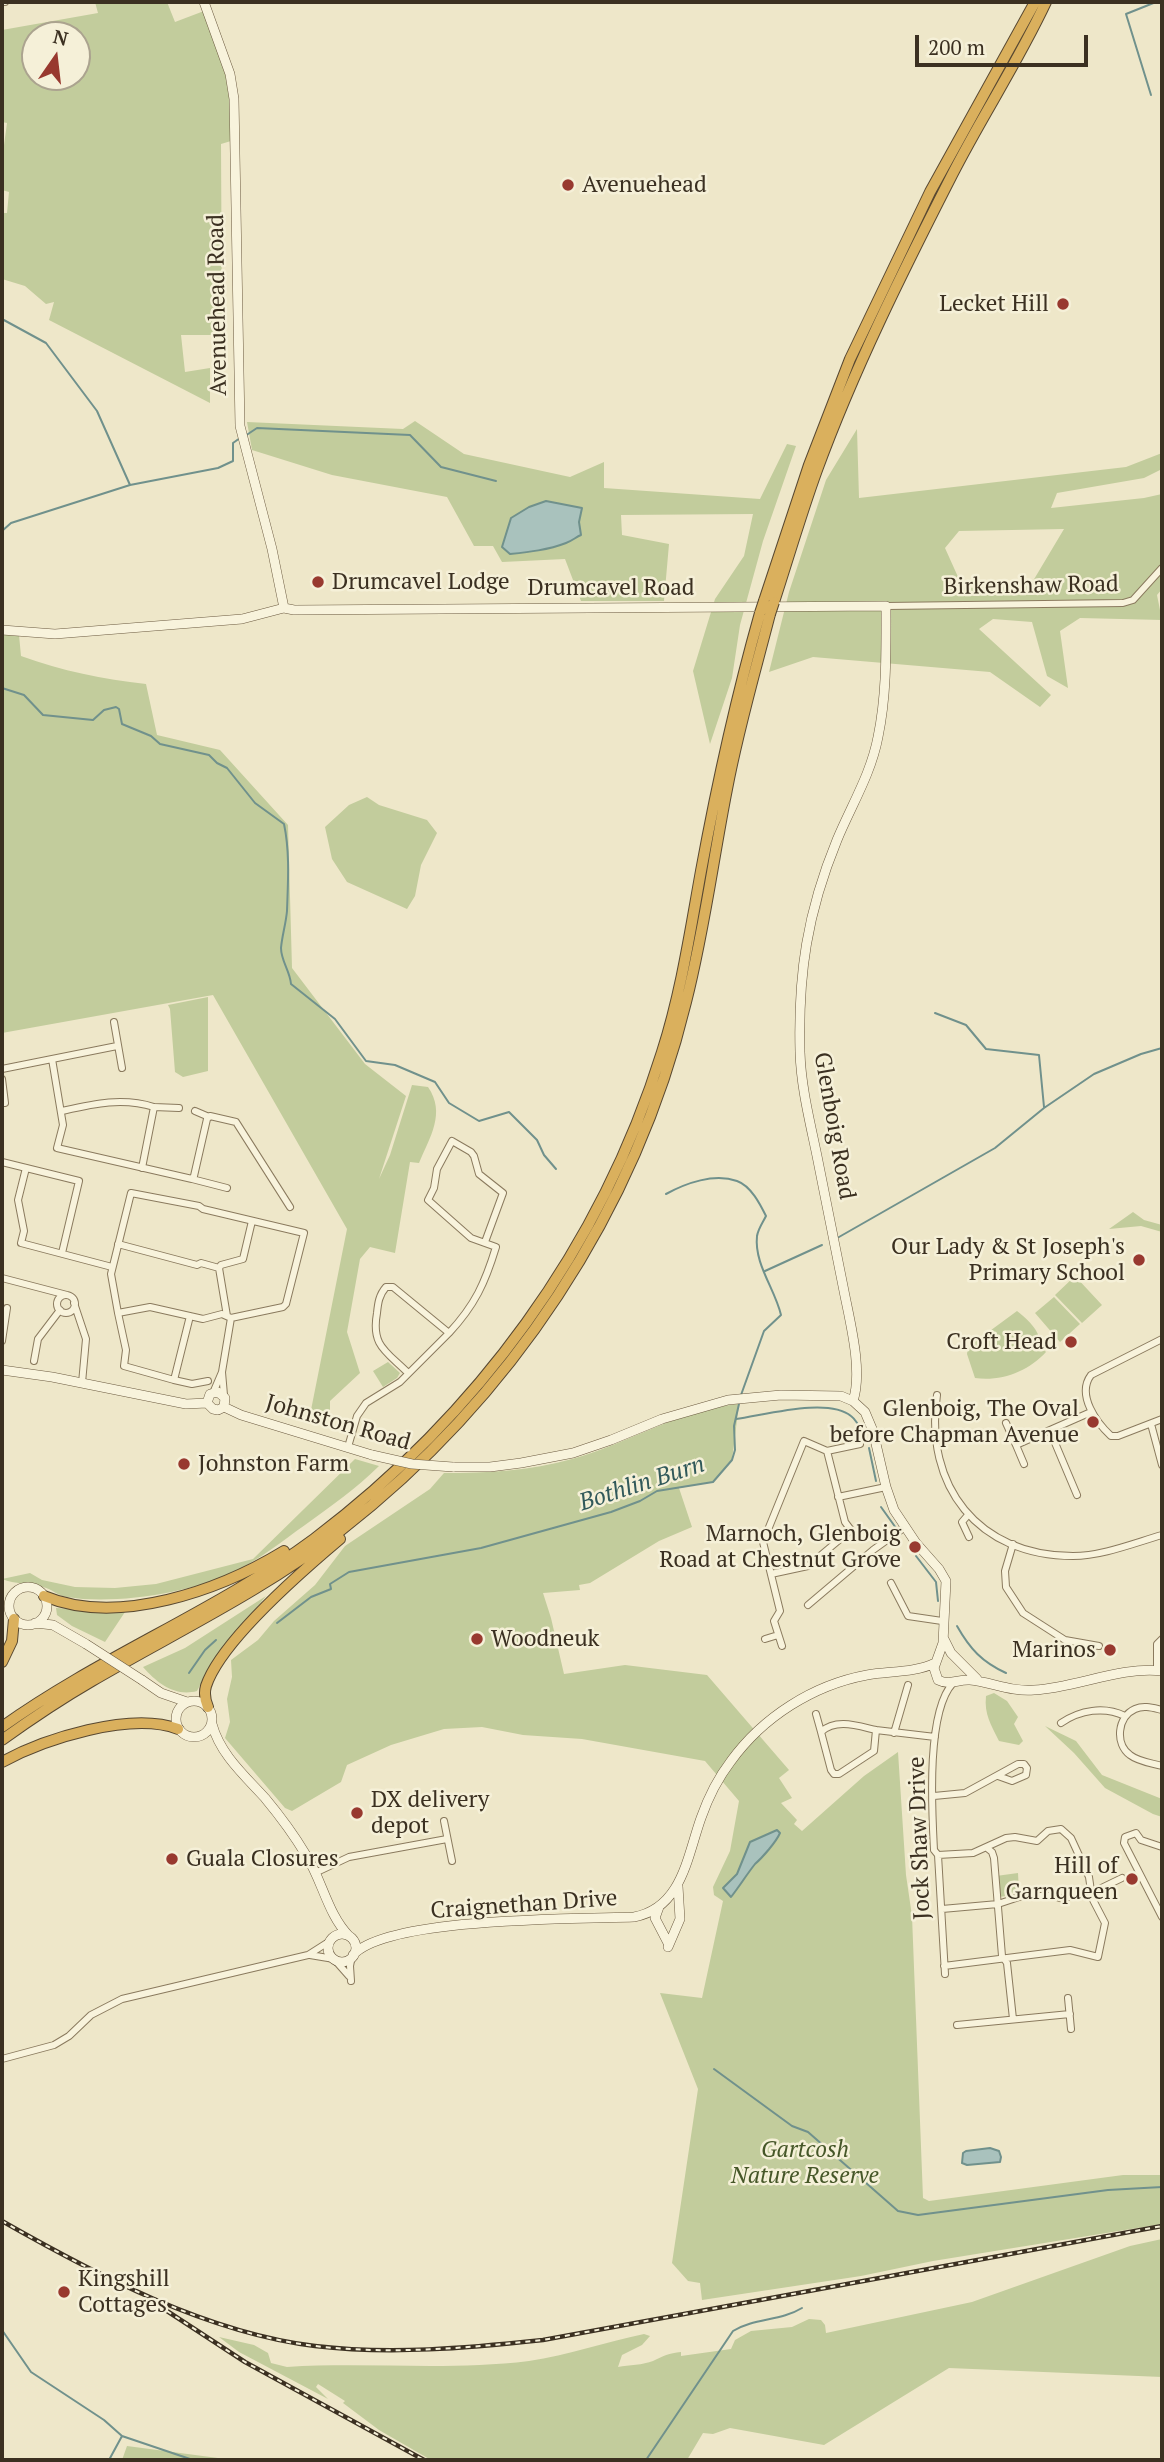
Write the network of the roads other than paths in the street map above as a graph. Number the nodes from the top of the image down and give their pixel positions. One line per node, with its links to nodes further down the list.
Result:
1 (204, 2): 7 (street, Avenuehead Road)
2 (1035, 2): 6 (highway)
3 (1046, 2): 6 (highway)
4 (1162, 568): 5 (street, Birkenshaw Road)
5 (886, 606): 7 (street, Drumcavel Road); 57 (street, Glenboig Road)
6 (767, 607): 69 (highway); 72 (highway)
7 (284, 608): 8 (street, Drumcavel Road)
8 (2, 630)
9 (114, 1022): 10 (street)
10 (117, 1046): 11 (street); 12 (street)
11 (52, 1059): 13 (street); 18 (street)
12 (122, 1068)
13 (2, 1069)
14 (2, 1079): 15 (street)
15 (2, 1103)
16 (154, 1107): 17 (street); 18 (street); 23 (street)
17 (179, 1108)
18 (62, 1111): 23 (street)
19 (195, 1111): 20 (street)
20 (209, 1117): 24 (street); 26 (street)
21 (2, 1162): 22 (street)
22 (26, 1168): 30 (street); 30 (street)
23 (142, 1168): 24 (street)
24 (192, 1179): 25 (street)
25 (227, 1188)
26 (290, 1208)
27 (251, 1221): 29 (street); 32 (street); 42 (street)
28 (485, 1242): 28 (street); 44 (street)
29 (118, 1244): 31 (street); 32 (street)
30 (62, 1253): 31 (street)
31 (112, 1267): 40 (street)
32 (219, 1268): 42 (street)
33 (2, 1278): 34 (street)
34 (43, 1290): 35 (street); 37 (street)
35 (67, 1295): 36 (street); 37 (street)
36 (75, 1303): 39 (street); 43 (street)
37 (59, 1306): 39 (street); 47 (street)
38 (7, 1308): 45 (street)
39 (69, 1312): 43 (street)
40 (118, 1313): 41 (street); 51 (street)
41 (190, 1316): 42 (street); 51 (street)
42 (229, 1317): 49 (street)
43 (80, 1322): 53 (street)
44 (449, 1334): 50 (street); 50 (street)
45 (2, 1341)
46 (1161, 1341): 60 (street)
47 (34, 1361)
48 (2, 1370): 53 (street, Johnston Road)
49 (222, 1372): 54 (street); 55 (street)
50 (408, 1373): 67 (street)
51 (174, 1380): 52 (street)
52 (208, 1381)
53 (82, 1383): 58 (street, Johnston Road)
54 (212, 1393): 55 (street); 58 (street)
55 (223, 1395): 59 (street)
56 (937, 1395): 76 (street)
57 (853, 1401): 67 (street, Johnston Road, bridge); 73 (street)
58 (207, 1402): 59 (street, Johnston Road)
59 (223, 1407): 67 (street, Johnston Road)
60 (1091, 1412): 63 (street); 64 (street)
61 (1162, 1419): 63 (street)
62 (1006, 1423): 66 (street)
63 (1151, 1424): 71 (street)
64 (1050, 1431): 66 (street); 74 (street)
65 (860, 1444): 68 (street)
66 (1016, 1445): 70 (street)
67 (348, 1447)
68 (827, 1451): 75 (street); 81 (street)
69 (414, 1455): 88 (highway); 121 (highway)
70 (1024, 1464)
71 (1162, 1465)
72 (413, 1470): 114 (highway); 127 (highway)
73 (886, 1487): 75 (street); 77 (street)
74 (1077, 1495)
75 (838, 1497): 81 (street)
76 (968, 1515): 79 (street); 80 (street)
77 (905, 1527): 85 (street); 92 (street)
78 (1162, 1535): 80 (street)
79 (969, 1536)
80 (1013, 1544): 100 (street)
81 (771, 1574): 95 (street)
82 (891, 1583): 92 (street)
83 (2, 1588): 84 (street)
84 (16, 1591): 88 (street); 90 (street)
85 (823, 1593): 87 (street); 89 (street)
86 (2, 1597): 90 (street)
87 (829, 1601)
88 (45, 1602): 93 (street); 94 (street)
89 (808, 1605)
90 (9, 1607): 91 (street)
91 (14, 1619): 93 (street); 103 (highway)
92 (942, 1621): 96 (street)
93 (35, 1623): 94 (street)
94 (63, 1630): 111 (street, bridge)
95 (778, 1635): 97 (street); 99 (street)
96 (943, 1637): 101 (street); 102 (street)
97 (765, 1639)
98 (1162, 1639): 106 (street)
99 (782, 1646)
100 (1099, 1646)
101 (955, 1656): 102 (street); 104 (street)
102 (936, 1661): 105 (street); 107 (street)
103 (2, 1662)
104 (962, 1665): 108 (street); 109 (street)
105 (913, 1670): 107 (street); 141 (street)
106 (1160, 1670): 109 (street)
107 (937, 1679): 108 (street); 112 (street)
108 (954, 1682): 109 (street); 112 (street)
109 (981, 1682)
110 (908, 1685): 124 (street)
111 (161, 1693): 113 (street); 119 (street)
112 (942, 1701): 126 (street, Jock Shaw Drive)
113 (187, 1702): 114 (street); 119 (street)
114 (208, 1707): 120 (street)
115 (1162, 1710): 117 (street)
116 (816, 1714): 123 (street)
117 (1125, 1716): 118 (street); 130 (street)
118 (1061, 1723)
119 (177, 1724): 125 (street); 129 (highway)
120 (212, 1724): 125 (street); 128 (street)
121 (2, 1727)
122 (876, 1730): 123 (street); 123 (street); 124 (street)
123 (821, 1732)
124 (894, 1733): 126 (street)
125 (198, 1737): 128 (street)
126 (936, 1737): 132 (street, Jock Shaw Drive)
127 (2, 1741)
128 (222, 1750): 139 (street)
129 (2, 1762)
130 (1162, 1766)
131 (998, 1776): 132 (street)
132 (934, 1796): 137 (street, Jock Shaw Drive)
133 (444, 1821): 134 (street)
134 (447, 1839): 138 (street); 139 (street)
135 (1162, 1847): 145 (street)
136 (987, 1848): 137 (street); 142 (street); 143 (street)
137 (938, 1855): 146 (street, Jock Shaw Drive)
138 (452, 1861)
139 (317, 1872): 148 (street)
140 (1122, 1878): 142 (street)
141 (678, 1884): 144 (street); 147 (street)
142 (1091, 1891): 143 (street); 159 (street)
143 (998, 1904): 146 (street); 159 (street)
144 (661, 1906): 147 (street); 149 (street, Craignethan Drive); 151 (street)
145 (1160, 1908): 150 (street)
146 (942, 1909): 160 (street, Jock Shaw Drive)
147 (679, 1911): 152 (street)
148 (334, 1916): 153 (street); 154 (street)
149 (634, 1917): 151 (street, Craignethan Drive); 155 (street, Craignethan Drive)
150 (1162, 1917)
151 (660, 1925): 152 (street); 152 (street)
152 (675, 1926)
153 (349, 1936): 154 (street); 155 (street, Craignethan Drive); 157 (street)
154 (330, 1940): 156 (street); 158 (street)
155 (377, 1940): 157 (street, Craignethan Drive)
156 (308, 1955): 158 (street); 167 (street)
157 (353, 1956): 158 (street); 158 (street)
158 (334, 1959)
159 (1004, 1959): 160 (street); 164 (street)
160 (944, 1966): 161 (street, Jock Shaw Drive)
161 (944, 1974)
162 (1068, 1998): 163 (street)
163 (1070, 2014): 164 (street); 166 (street)
164 (1013, 2019): 165 (street)
165 (957, 2025)
166 (1071, 2029)
167 (2, 2059)

